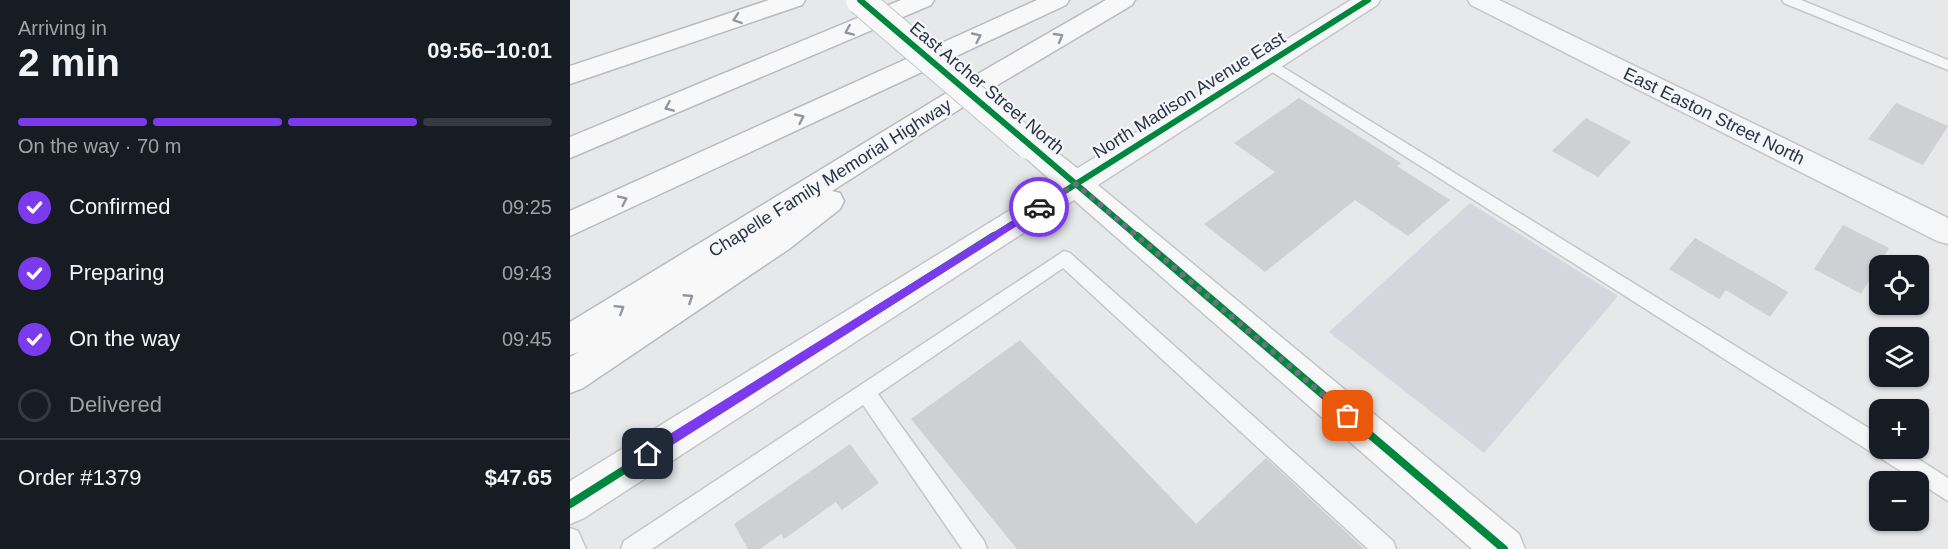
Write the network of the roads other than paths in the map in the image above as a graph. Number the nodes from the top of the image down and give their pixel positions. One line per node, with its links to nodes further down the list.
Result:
1 (793, 0): 11 (main road, one-way to 11)
2 (860, 0): 14 (main road, East Archer Street North, bridge)
3 (922, 0): 13 (main road, one-way to 13)
4 (1057, 0): 15 (main road, one-way to 4)
5 (1123, 0): 12 (main road, Chapelle Family Memorial Highway, one-way to 5)
6 (1368, 0): 9 (street, North Madison Avenue East)
7 (1480, 0): 16 (street, East Easton Street North)
8 (1789, 0): 10 (lane)
9 (1268, 63): 14 (street, North Madison Avenue East); 20 (lane)
10 (1948, 65)
11 (570, 75)
12 (990, 78): 17 (main road, Chapelle Family Memorial Highway, one-way to 12); 18 (main road, one-way to 12)
13 (570, 148)
14 (1076, 184): 23 (main road, North Madison Avenue East); 29 (main road, East Archer Street North)
15 (570, 224)
16 (1948, 232)
17 (570, 340)
18 (570, 377)
19 (865, 392): 26 (lane); 27 (lane); 28 (lane)
20 (1869, 440)
21 (1899, 459): 22 (lane)
22 (1948, 490)
23 (570, 504)
24 (570, 538): 25 (lane)
25 (575, 549)
26 (632, 549)
27 (976, 549)
28 (1385, 549)
29 (1504, 549)

